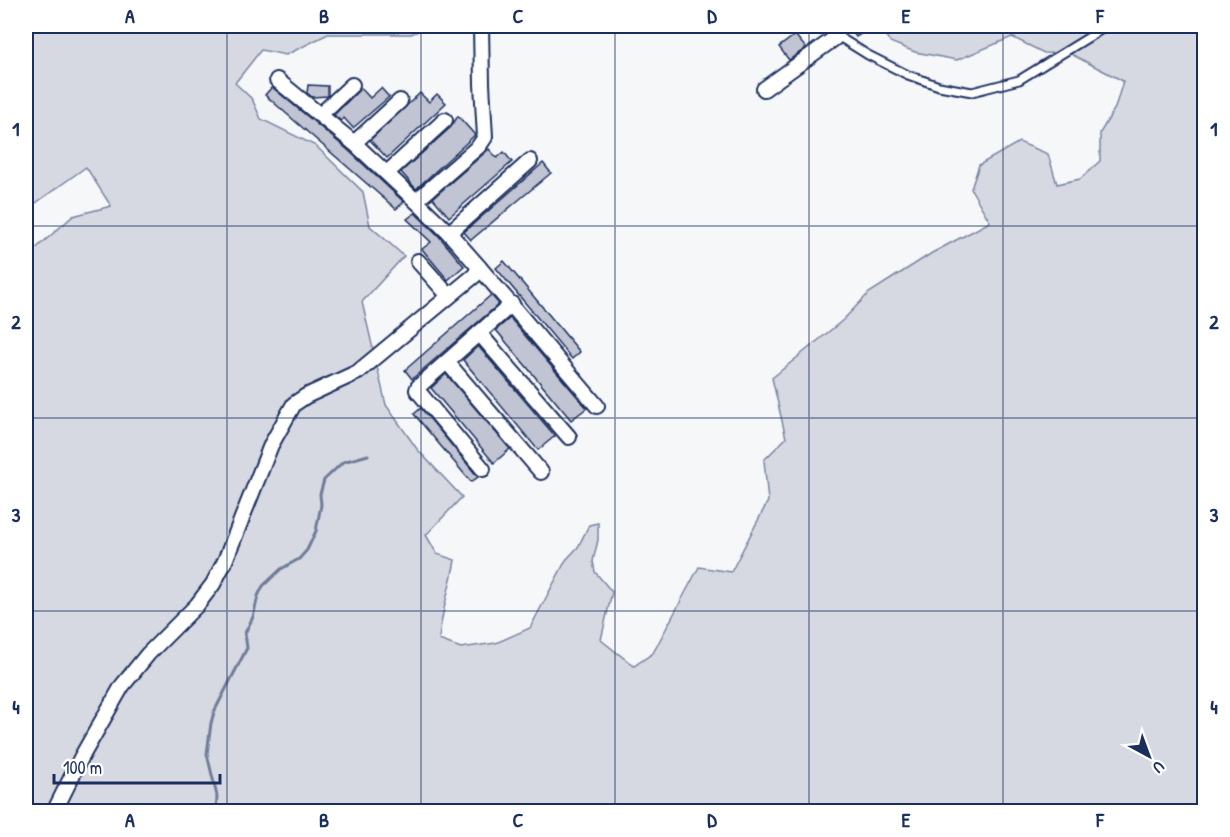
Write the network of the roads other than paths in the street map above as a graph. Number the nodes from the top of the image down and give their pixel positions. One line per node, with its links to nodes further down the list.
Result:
1 (482, 26): 13 (street)
2 (1107, 26): 3 (lane)
3 (833, 30): 6 (street)
4 (277, 80): 8 (street)
5 (352, 85): 8 (street)
6 (764, 89)
7 (400, 101): 10 (street)
8 (320, 115): 10 (street)
9 (445, 120): 12 (street)
10 (354, 143): 12 (street)
11 (530, 161): 14 (street)
12 (387, 173): 13 (street)
13 (416, 201): 14 (street)
14 (449, 233): 16 (street)
15 (418, 261): 17 (street)
16 (479, 267): 17 (street); 18 (street)
17 (449, 296): 25 (street)
18 (512, 304): 19 (street); 21 (street)
19 (479, 333): 20 (street); 22 (street)
20 (447, 362): 23 (street); 24 (street)
21 (597, 406)
22 (569, 437)
23 (483, 469)
24 (541, 472)
25 (54, 812)

